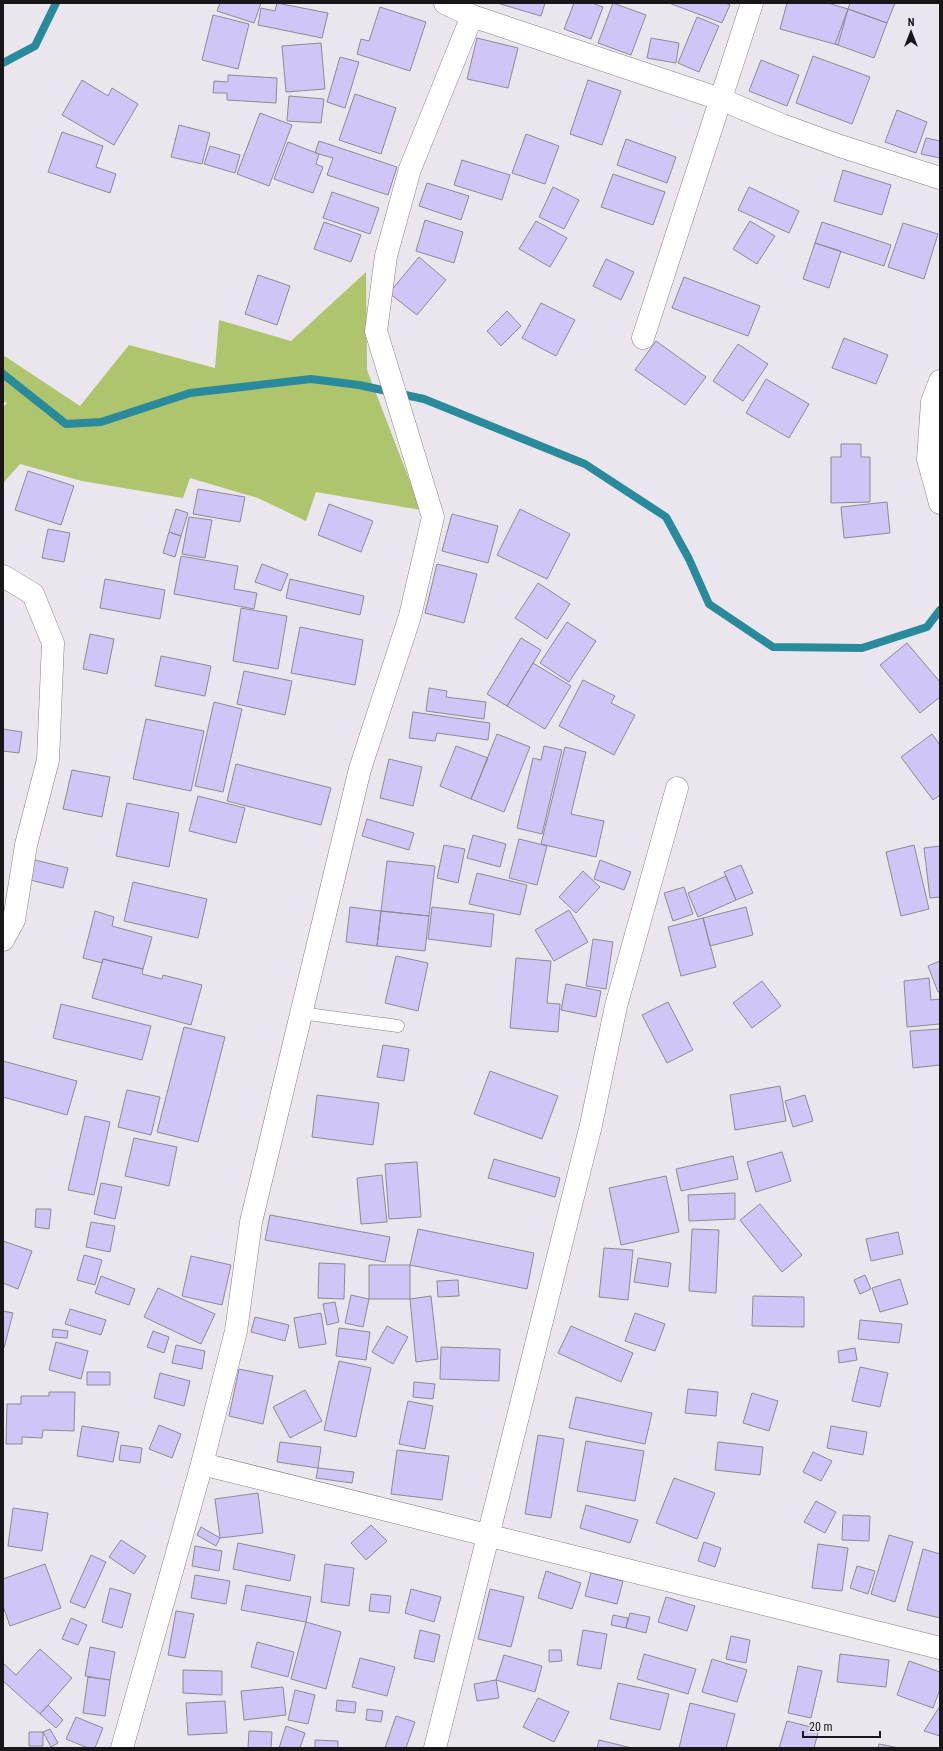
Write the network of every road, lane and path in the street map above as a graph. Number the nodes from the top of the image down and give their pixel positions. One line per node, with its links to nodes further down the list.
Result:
1 (445, 3): 3 (street)
2 (752, 3): 4 (street)
3 (472, 16): 4 (street); 12 (street)
4 (720, 99): 5 (street); 6 (street)
5 (940, 178)
6 (643, 338)
7 (940, 381): 8 (street)
8 (940, 503)
9 (3, 576): 11 (street)
10 (677, 788): 15 (street)
11 (3, 940)
12 (300, 1013): 13 (lane); 14 (street)
13 (398, 1026)
14 (202, 1464): 15 (street); 17 (street)
15 (488, 1536): 16 (street); 18 (street)
16 (940, 1648)
17 (122, 1748)
18 (435, 1748)

